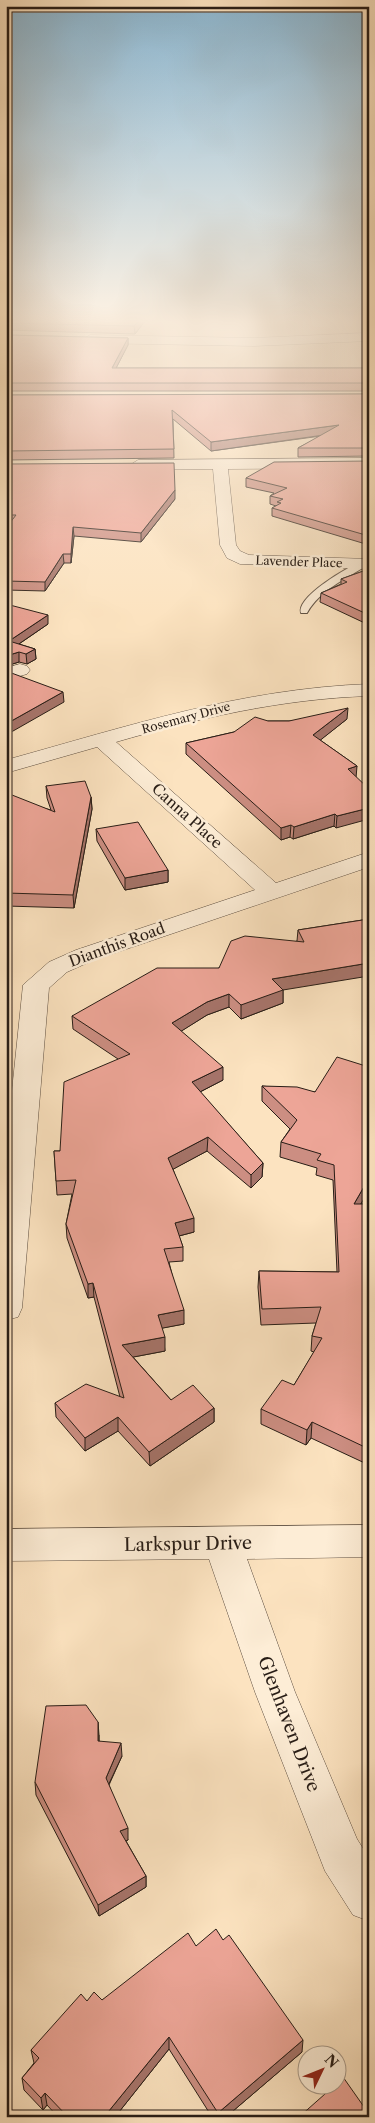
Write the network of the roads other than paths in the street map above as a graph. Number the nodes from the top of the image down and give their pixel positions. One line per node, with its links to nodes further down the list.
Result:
1 (369, 463): 2 (street)
2 (220, 464): 3 (street); 4 (street, Lavender Place)
3 (121, 465)
4 (366, 564): 5 (lane)
5 (304, 612)
6 (369, 690): 7 (street, Rosemary Drive)
7 (102, 741): 8 (street, Rosemary Drive); 10 (street, Canna Place)
8 (6, 767)
9 (369, 859): 10 (street, Dianthis Road)
10 (271, 891): 11 (street, Dianthis Road)
11 (6, 1308)
12 (369, 1541): 13 (street, Larkspur Drive)
13 (222, 1543): 14 (street, Larkspur Drive); 15 (street, Glenhaven Drive)
14 (6, 1545)
15 (369, 1899)

